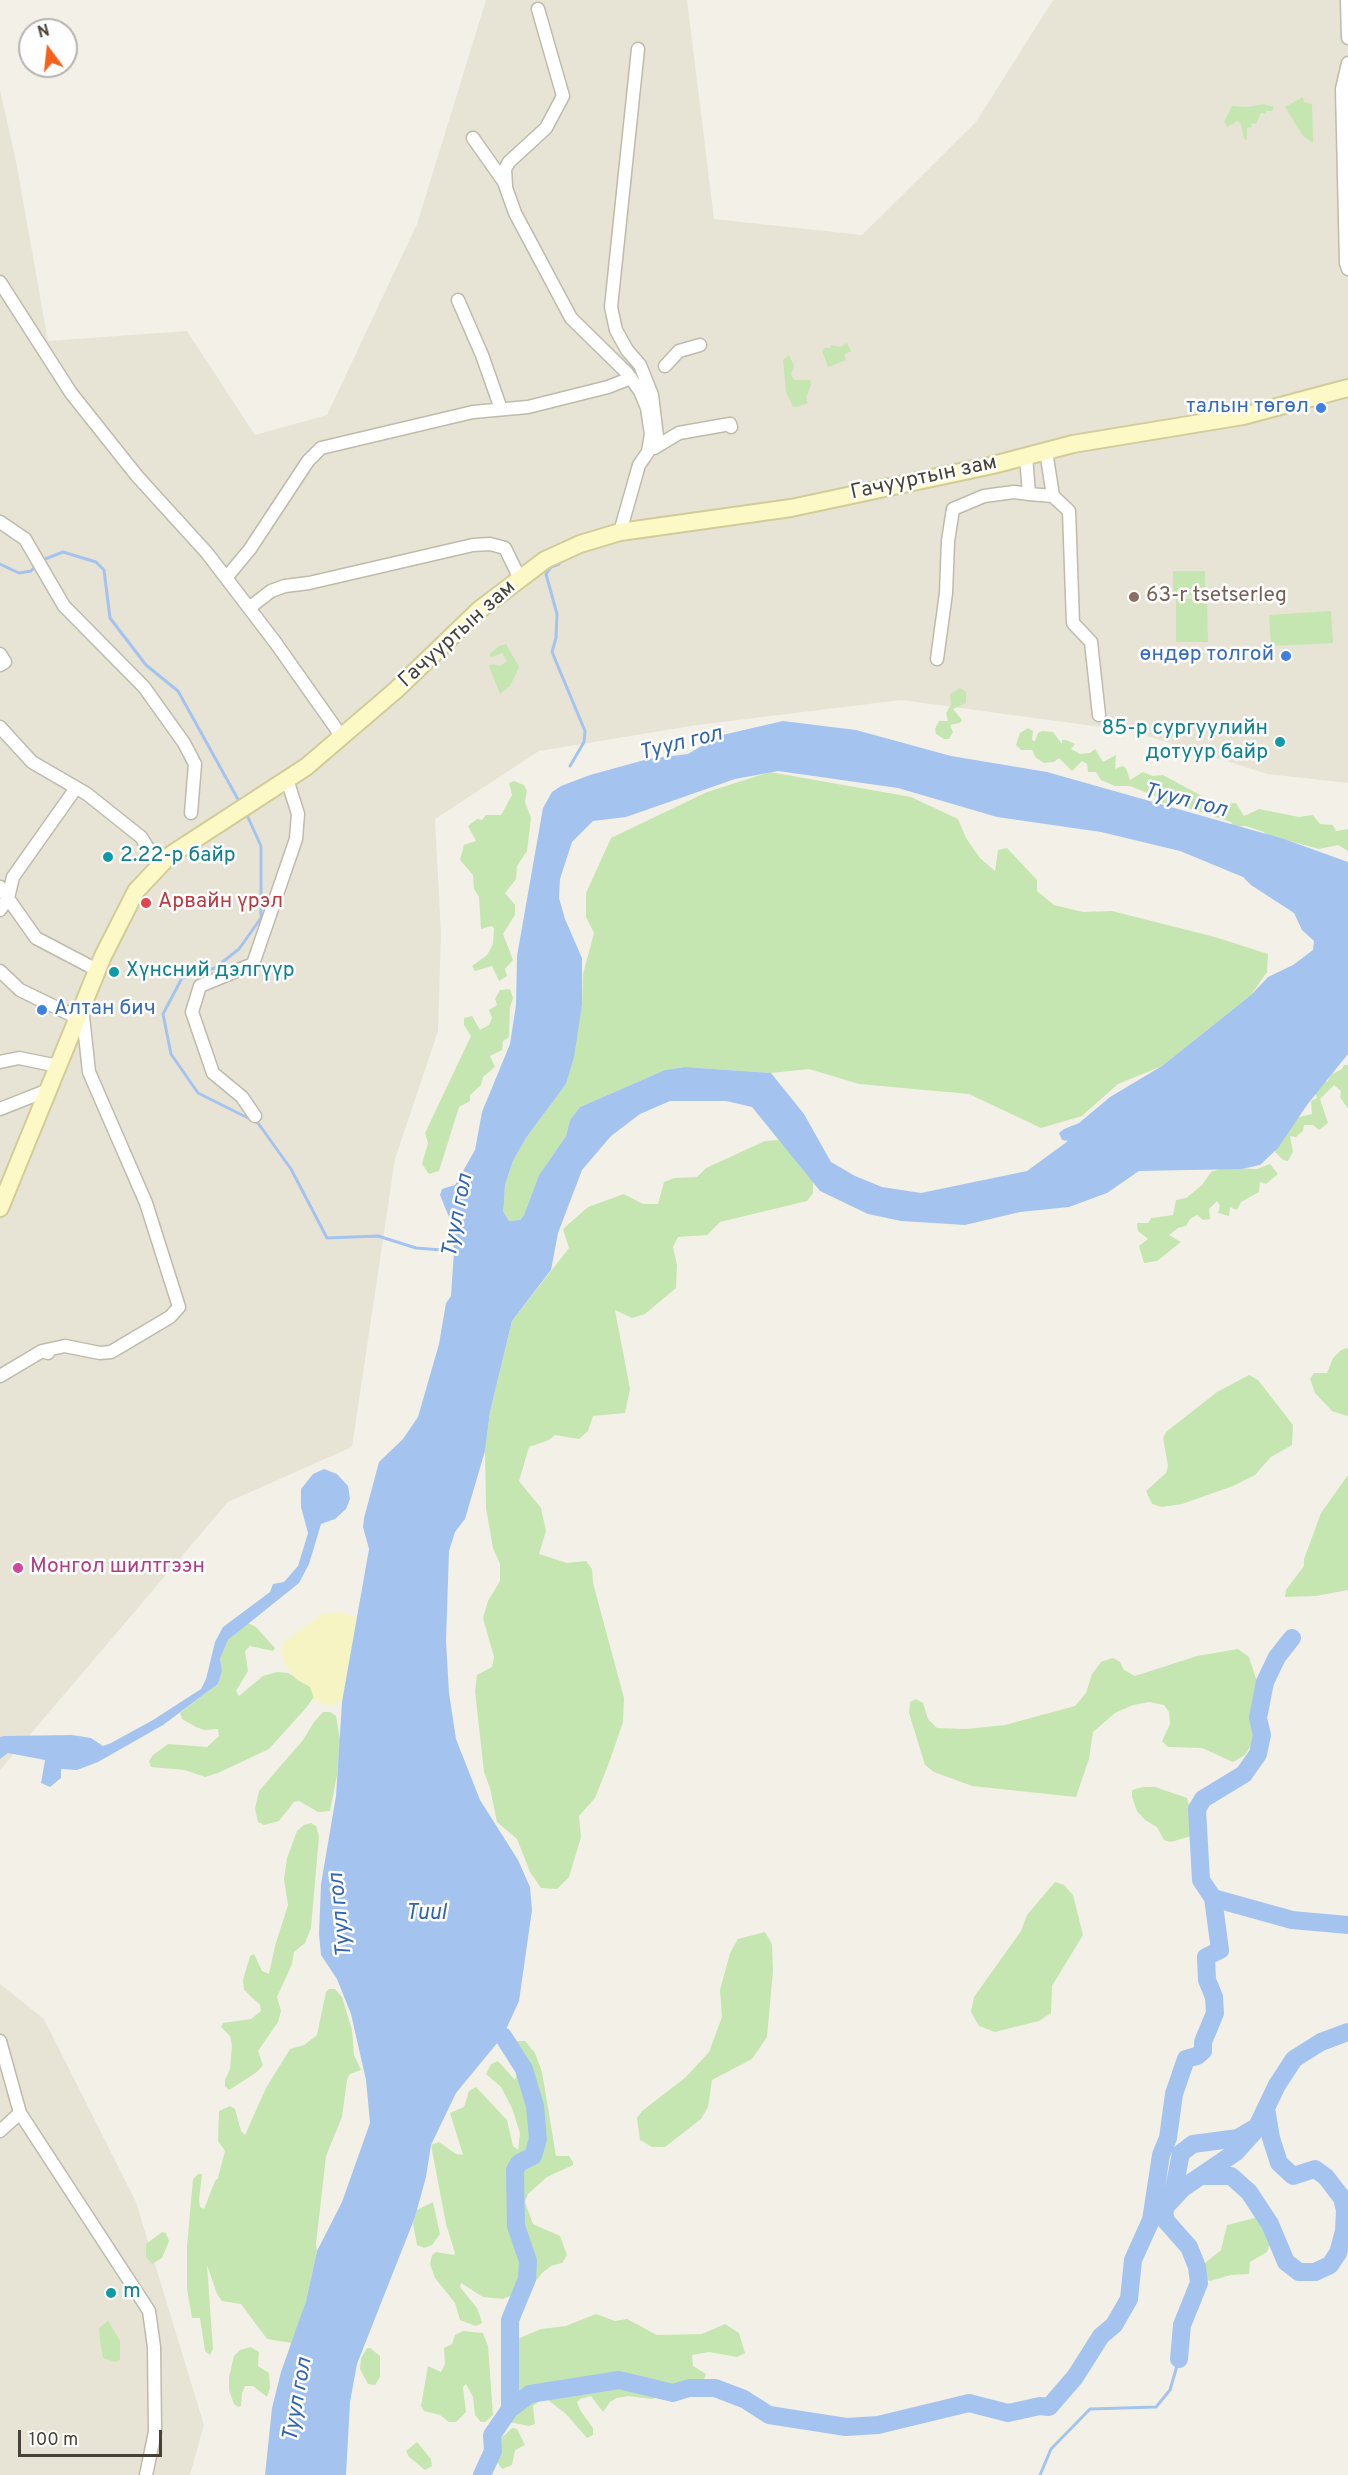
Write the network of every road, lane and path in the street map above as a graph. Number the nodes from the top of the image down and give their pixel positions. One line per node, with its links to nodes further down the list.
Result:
1 (1347, 0): 3 (street)
2 (538, 9): 7 (street)
3 (1348, 38)
4 (638, 49): 17 (street)
5 (1348, 63): 8 (street)
6 (473, 138): 7 (street)
7 (506, 187): 13 (street)
8 (1348, 269)
9 (0, 282): 24 (street)
10 (458, 300): 15 (street)
11 (700, 345): 12 (street)
12 (665, 366)
13 (631, 378): 15 (street); 17 (street)
14 (1348, 388): 18 (main road, Гачууртын зам)
15 (501, 409): 24 (street)
16 (731, 427): 17 (street)
17 (653, 449): 23 (street)
18 (1046, 451): 19 (main road, Гачууртын зам); 21 (street)
19 (1026, 456): 20 (street); 23 (main road, Гачууртын зам)
20 (1029, 494): 21 (street); 28 (street)
21 (1053, 496): 30 (street)
22 (0, 522): 35 (street)
23 (620, 532): 25 (main road, Гачууртын зам)
24 (226, 578): 26 (street)
25 (520, 579): 26 (street); 32 (main road, Гачууртын зам)
26 (249, 608): 32 (street)
27 (0, 654): 29 (street)
28 (937, 660)
29 (0, 665)
30 (1099, 715)
31 (0, 727): 34 (street)
32 (342, 737): 33 (main road, Гачууртын зам)
33 (287, 779): 36 (main road, Гачууртын зам); 47 (street)
34 (76, 788): 36 (street); 38 (street)
35 (190, 813)
36 (159, 866): 40 (main road, Гачууртын зам)
37 (0, 887): 38 (street)
38 (8, 898): 39 (street); 40 (street)
39 (0, 910)
40 (97, 970): 42 (main road, Гачууртын зам)
41 (0, 971): 42 (street)
42 (80, 1012): 44 (main road, Гачууртын зам); 50 (street)
43 (0, 1062): 44 (street)
44 (58, 1066): 45 (main road, Гачууртын зам)
45 (48, 1090): 46 (street); 48 (main road, Гачууртын зам)
46 (0, 1109)
47 (255, 1116)
48 (8, 1172): 49 (main road, Гачууртын зам)
49 (0, 1208)
50 (0, 1376)
51 (0, 2041): 52 (street)
52 (20, 2113): 53 (street); 54 (street)
53 (0, 2131)
54 (146, 2475)

